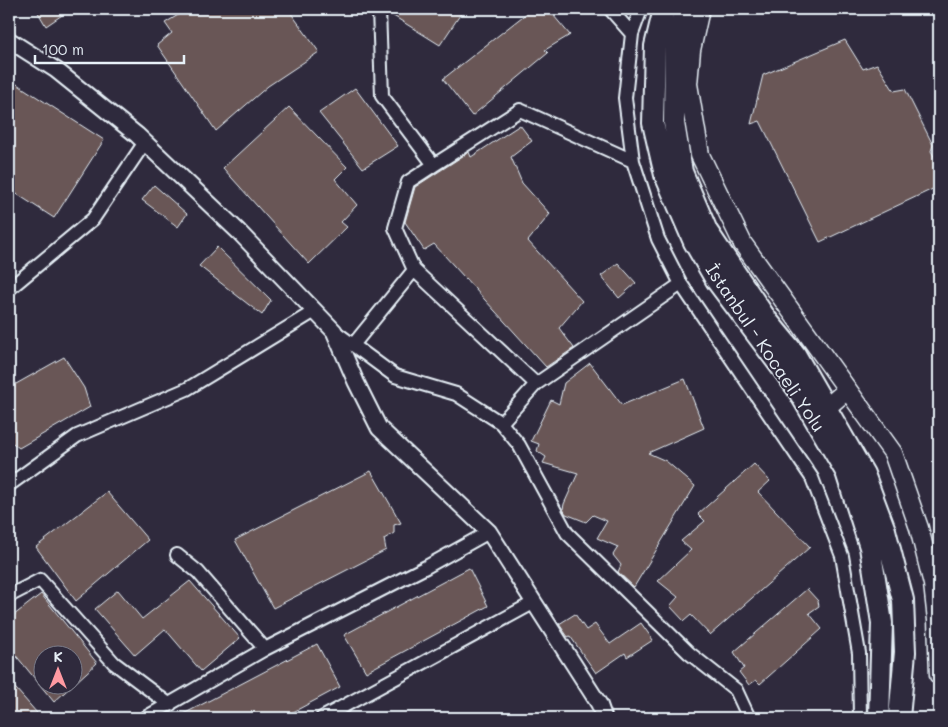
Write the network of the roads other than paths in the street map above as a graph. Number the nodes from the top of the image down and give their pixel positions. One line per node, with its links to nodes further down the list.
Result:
1 (379, 9): 11 (street)
2 (610, 9): 7 (street)
3 (641, 9): 7 (street)
4 (664, 9): 35 (highway, İstanbul - Kocaeli Yolu)
5 (685, 9): 20 (highway)
6 (700, 9): 19 (main road)
7 (632, 34): 10 (street)
8 (9, 40): 9 (street)
9 (145, 142): 14 (street); 15 (street)
10 (633, 161): 11 (street); 13 (street)
11 (434, 165): 12 (street)
12 (414, 270): 17 (street); 18 (street)
13 (681, 284): 18 (street); 34 (street)
14 (9, 289)
15 (315, 311): 16 (street); 22 (street)
16 (334, 331): 17 (street); 23 (street)
17 (354, 345): 21 (street)
18 (536, 384): 21 (street)
19 (848, 390): 20 (main road); 28 (main road)
20 (826, 408): 36 (highway)
21 (501, 423): 33 (street)
22 (9, 485)
23 (488, 532): 26 (street); 27 (street)
24 (177, 555): 27 (street)
25 (9, 596): 29 (street)
26 (534, 603): 31 (street); 32 (street)
27 (265, 649): 29 (street)
28 (939, 675)
29 (170, 705): 30 (street)
30 (145, 718)
31 (322, 718)
32 (604, 718)
33 (749, 718)
34 (860, 718)
35 (878, 718)
36 (899, 718)

